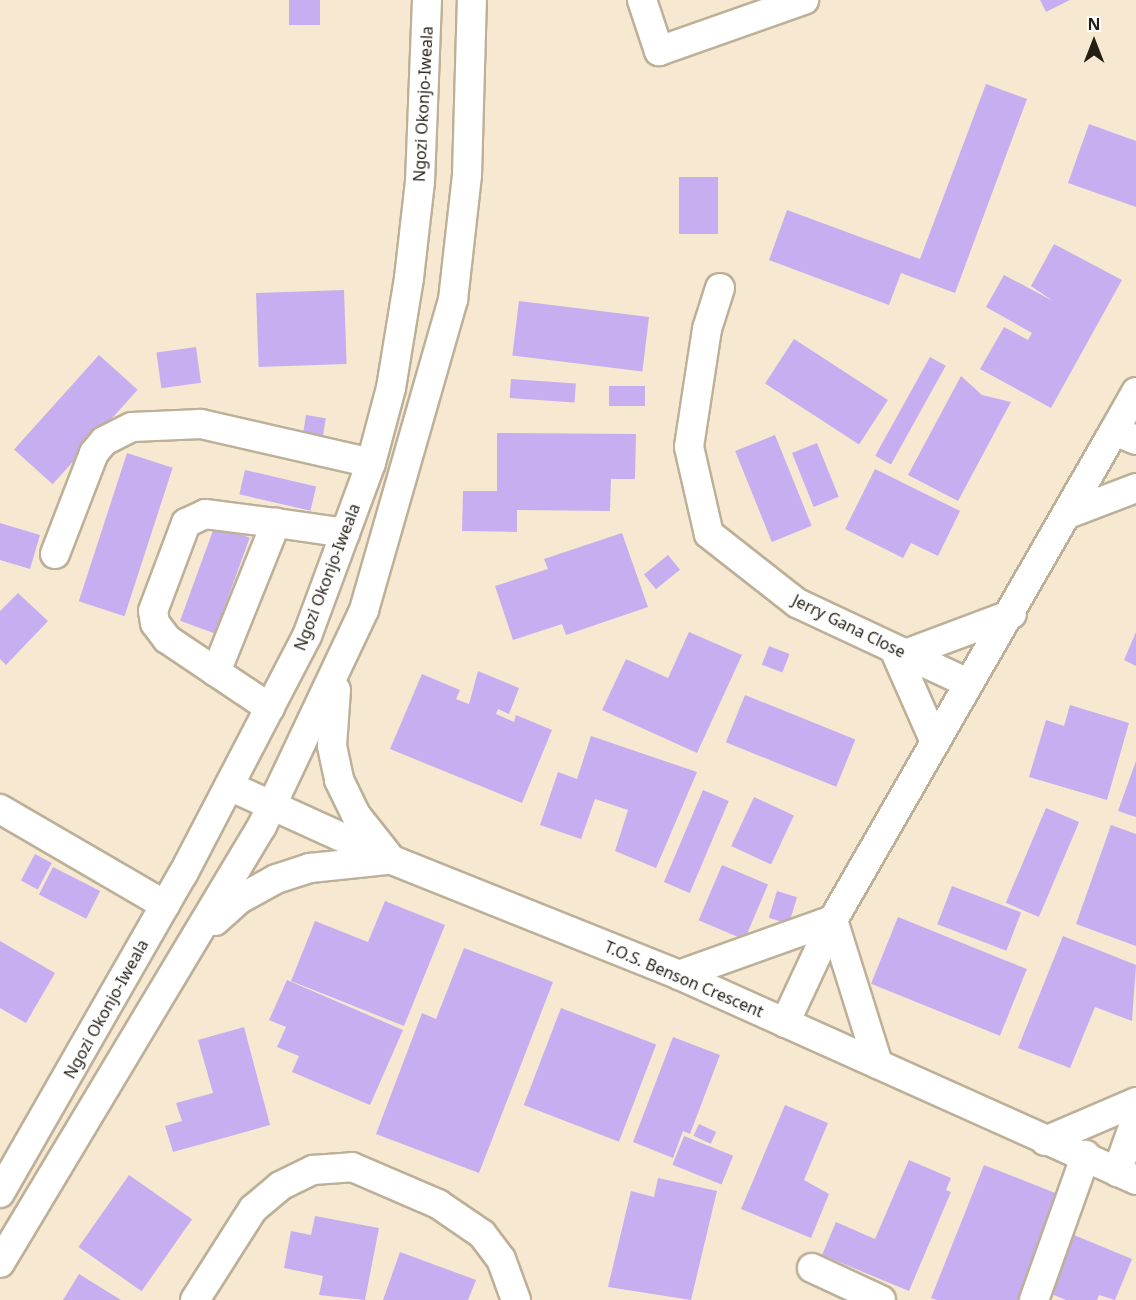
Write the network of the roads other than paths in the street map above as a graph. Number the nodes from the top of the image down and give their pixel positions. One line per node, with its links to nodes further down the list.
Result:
1 (427, 0): 8 (street, Ngozi Okonjo-Iweala)
2 (472, 0): 16 (street)
3 (642, 0): 4 (street)
4 (804, 0)
5 (720, 288): 15 (street, Jerry Gana Close)
6 (1136, 392): 7 (street)
7 (1125, 436): 10 (street)
8 (370, 463): 12 (street, Ngozi Okonjo-Iweala); 13 (street)
9 (1136, 488): 10 (street)
10 (1068, 514): 14 (street)
11 (276, 523): 12 (street); 17 (street); 17 (street)
12 (345, 533): 19 (street, Ngozi Okonjo-Iweala)
13 (55, 554)
14 (1012, 614): 15 (street); 18 (street)
15 (899, 651): 18 (street, Jerry Gana Close); 20 (street)
16 (340, 667): 22 (street); 24 (street)
17 (216, 672): 19 (street)
18 (968, 683): 20 (street)
19 (270, 708): 21 (street, Ngozi Okonjo-Iweala)
20 (935, 741): 26 (street)
21 (229, 786): 22 (street, T.O.S. Benson Crescent); 25 (street, Ngozi Okonjo-Iweala)
22 (273, 804): 24 (street, T.O.S. Benson Crescent); 27 (street)
23 (0, 809): 25 (street)
24 (392, 860): 27 (street); 28 (street, T.O.S. Benson Crescent)
25 (165, 904): 35 (street, Ngozi Okonjo-Iweala)
26 (833, 920): 28 (street); 29 (street); 30 (street)
27 (198, 937): 38 (street)
28 (679, 975): 29 (street, T.O.S. Benson Crescent)
29 (785, 1023): 30 (street, T.O.S. Benson Crescent)
30 (878, 1064): 33 (street, T.O.S. Benson Crescent)
31 (1136, 1102): 33 (street)
32 (1136, 1119): 36 (street)
33 (1045, 1141): 34 (street, T.O.S. Benson Crescent)
34 (1086, 1155): 36 (street, T.O.S. Benson Crescent); 43 (street)
35 (9, 1175): 37 (street, Ngozi Okonjo-Iweala)
36 (1126, 1176)
37 (0, 1193)
38 (0, 1263)
39 (812, 1268): 42 (street)
40 (195, 1300): 41 (street)
41 (516, 1300)
42 (881, 1300)
43 (1034, 1300)

